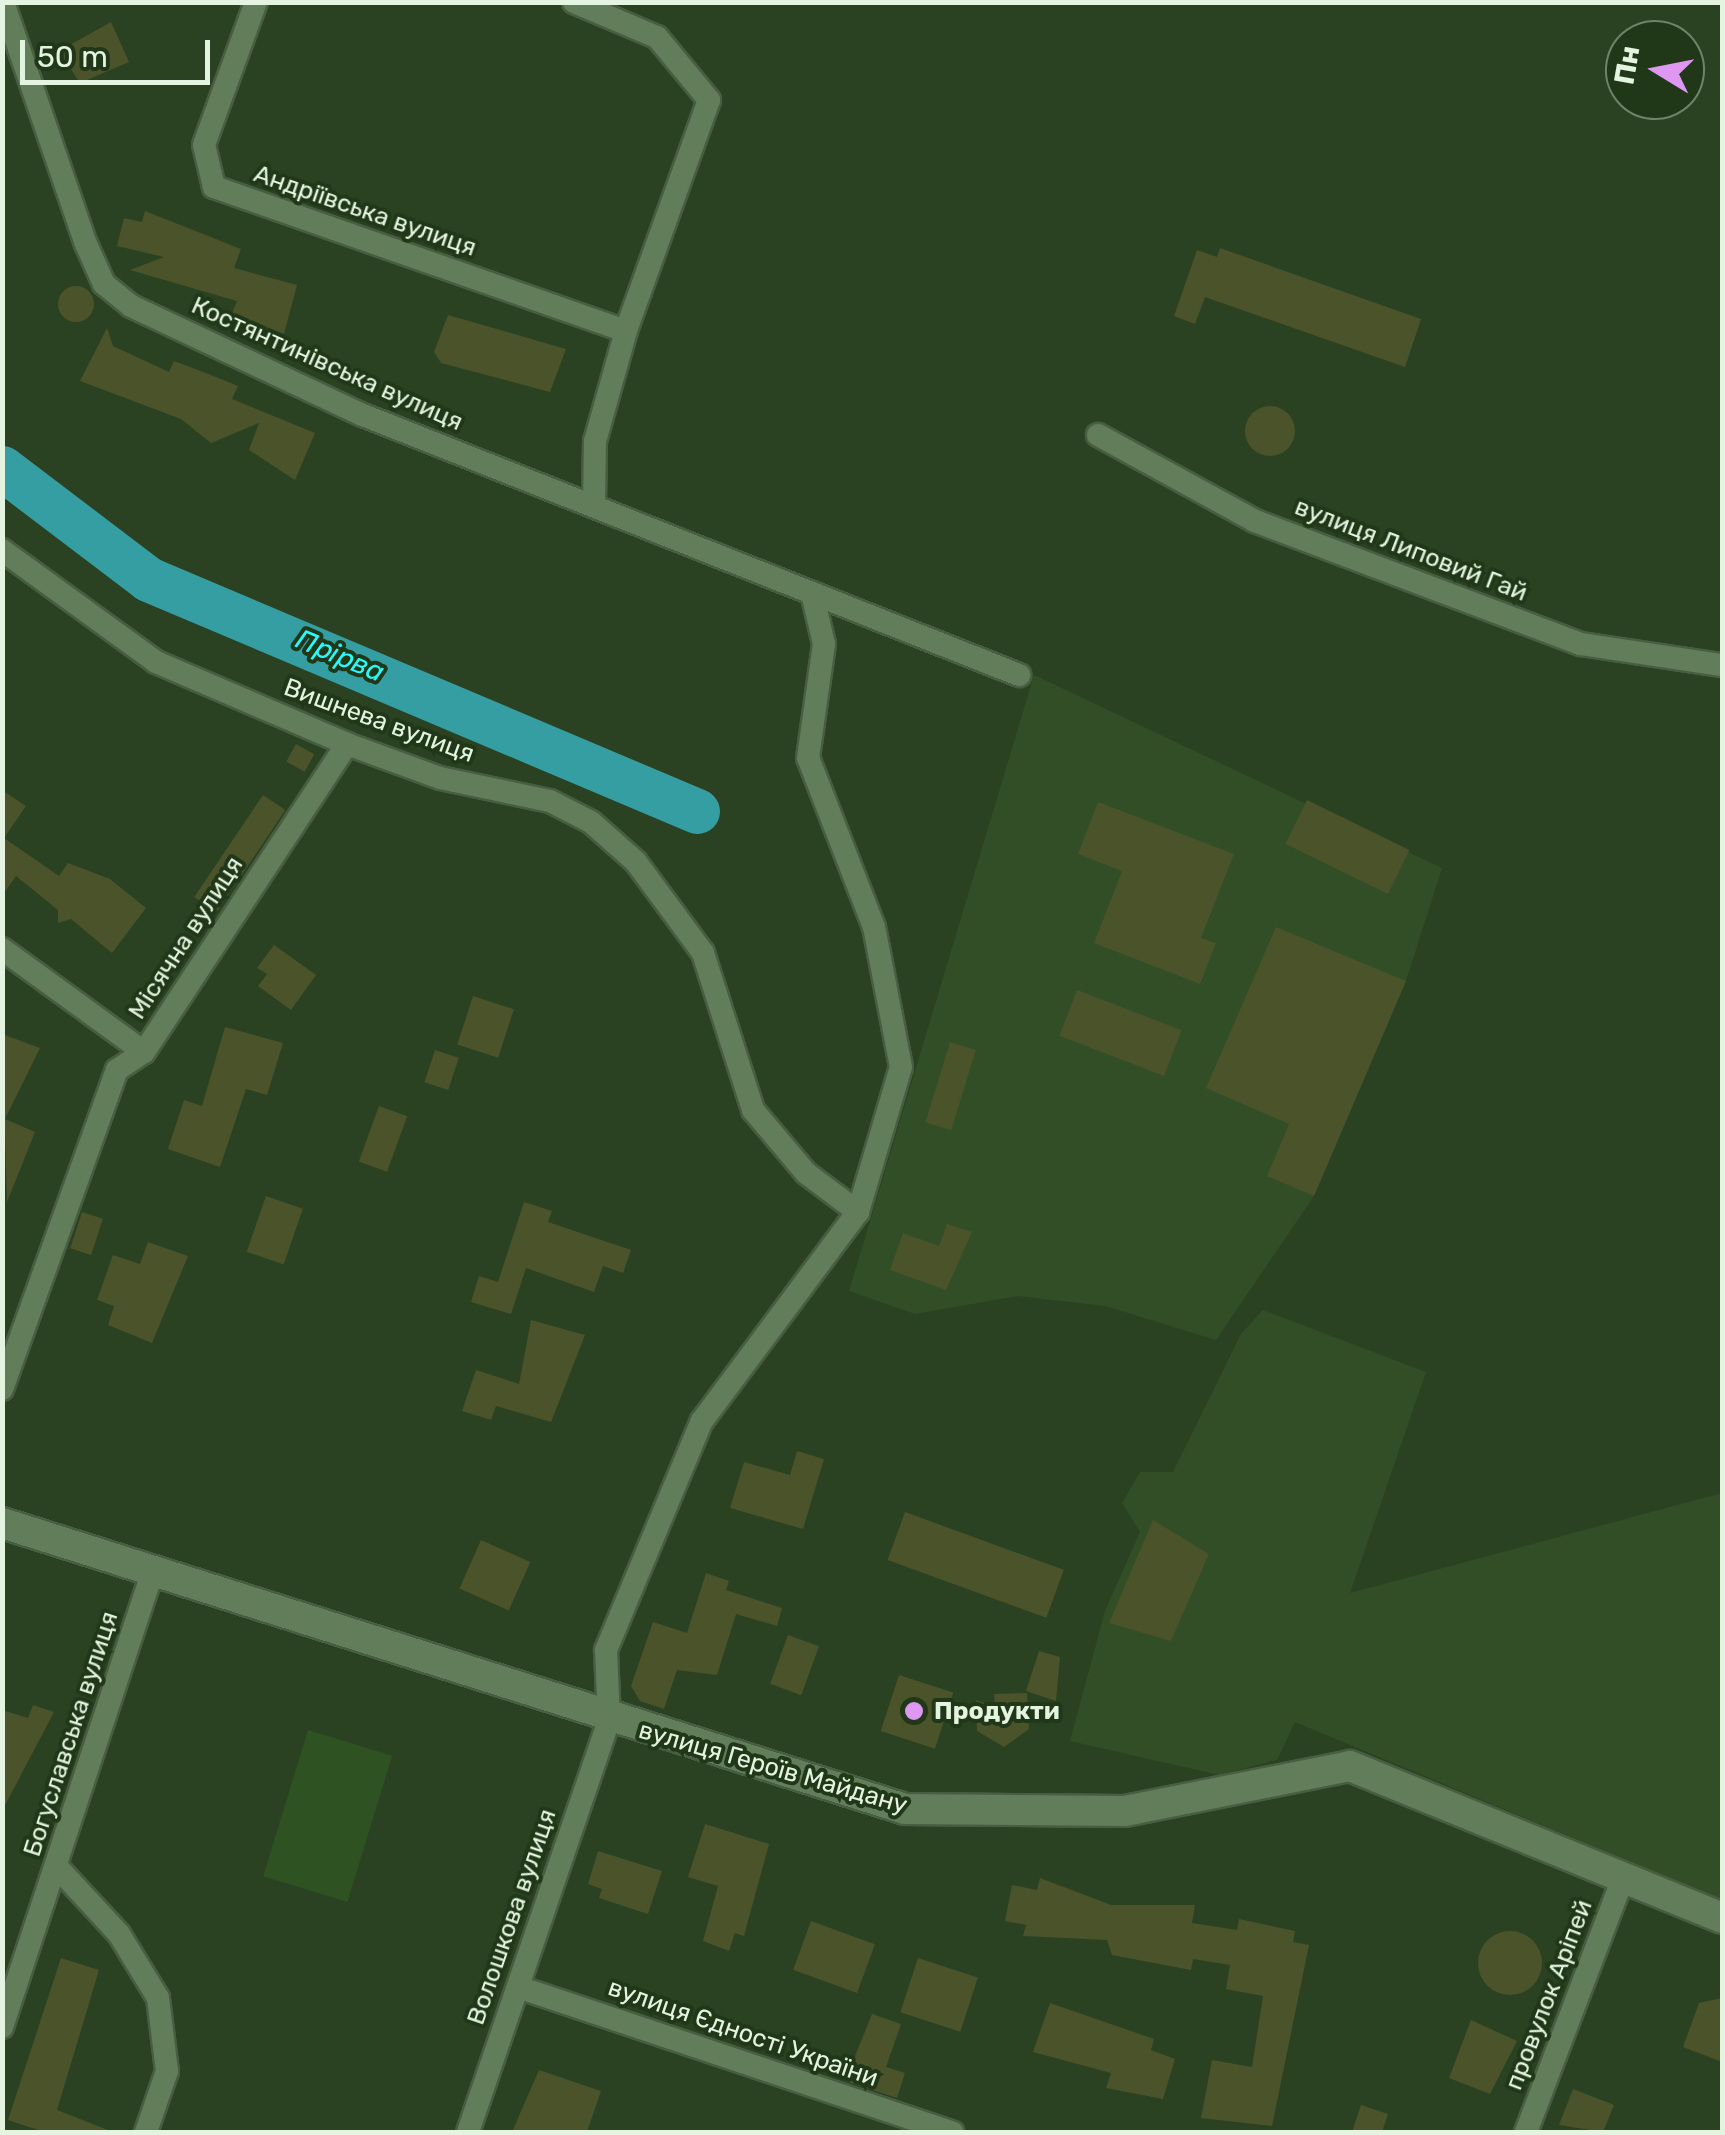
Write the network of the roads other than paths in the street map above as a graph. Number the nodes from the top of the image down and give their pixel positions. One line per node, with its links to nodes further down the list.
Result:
1 (3, 2): 6 (street, Костянтинівська вулиця)
2 (256, 2): 4 (street, Андріївська вулиця)
3 (574, 2): 4 (street)
4 (626, 332): 6 (street)
5 (1098, 435): 9 (street, вулиця Липовий Гай)
6 (594, 505): 8 (street, Костянтинівська вулиця)
7 (2, 550): 11 (street, Вишнева вулиця)
8 (812, 593): 10 (street, Костянтинівська вулиця); 14 (street)
9 (1722, 665)
10 (1019, 675)
11 (347, 744): 13 (street, Місячна вулиця); 14 (street, Вишнева вулиця)
12 (2, 949): 13 (street)
13 (144, 1052): 15 (street, Місячна вулиця)
14 (858, 1212): 18 (street)
15 (2, 1389)
16 (2, 1522): 17 (street, вулиця Героїв Майдану)
17 (153, 1572): 18 (street, вулиця Героїв Майдану); 19 (street, Богуславська вулиця)
18 (608, 1720): 20 (street, вулиця Героїв Майдану); 22 (street, Волошкова вулиця)
19 (57, 1867): 23 (street, Богуславська вулиця); 24 (street)
20 (1624, 1876): 21 (street, вулиця Героїв Майдану); 27 (street, провулок Аріпей)
21 (1722, 1918)
22 (518, 1986): 25 (street, Волошкова вулиця); 26 (street, вулиця Єдності України)
23 (2, 2027)
24 (146, 2132)
25 (468, 2132)
26 (952, 2132)
27 (1526, 2132)

